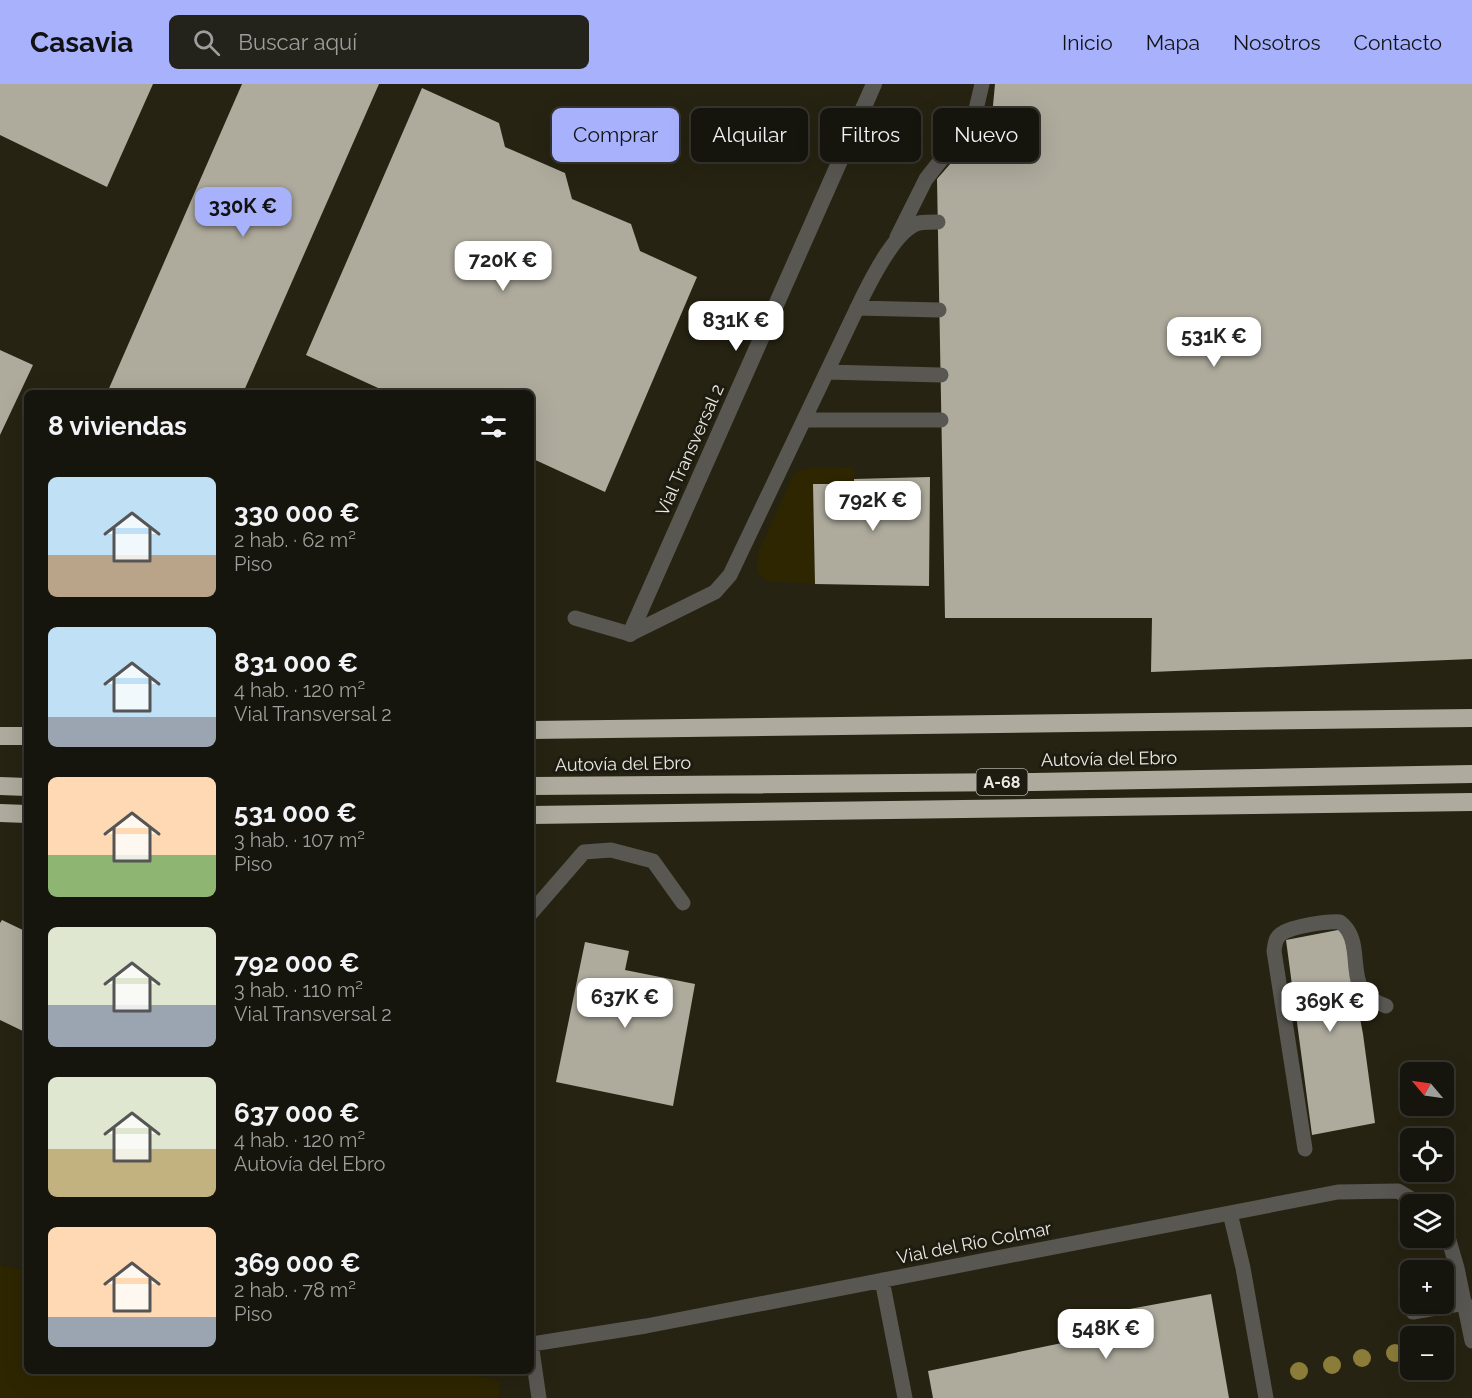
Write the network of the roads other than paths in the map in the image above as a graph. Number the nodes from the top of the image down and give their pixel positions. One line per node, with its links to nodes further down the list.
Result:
1 (874, 84): 12 (street, Vial Transversal 2)
2 (982, 84): 4 (lane)
3 (938, 222): 4 (lane)
4 (895, 242): 5 (lane)
5 (856, 308): 6 (lane); 7 (lane)
6 (939, 310)
7 (827, 372): 8 (lane); 9 (lane)
8 (940, 375)
9 (804, 420): 10 (lane); 12 (lane)
10 (941, 420)
11 (575, 618): 12 (lane)
12 (630, 634)
13 (1472, 718): 14 (highway, Autovía del Ebro)
14 (534, 730)
15 (0, 736): 16 (highway)
16 (24, 736)
17 (1472, 774): 19 (highway, Autovía del Ebro / A-68)
18 (0, 786): 20 (highway)
19 (534, 786)
20 (24, 787)
21 (1472, 802): 24 (highway)
22 (0, 813): 23 (highway)
23 (24, 814)
24 (534, 815)
25 (682, 903): 26 (lane)
26 (534, 910)
27 (1386, 1006): 28 (lane)
28 (1305, 1149)
29 (1403, 1194): 30 (lane, Vial del Río Colmar)
30 (1230, 1213): 32 (lane, Vial del Río Colmar); 40 (lane)
31 (1450, 1248): 33 (lane)
32 (882, 1280): 36 (lane, Vial del Río Colmar); 39 (lane)
33 (1465, 1303): 34 (lane); 35 (lane)
34 (1454, 1305)
35 (1472, 1341)
36 (534, 1343)
37 (534, 1364): 38 (lane)
38 (539, 1398)
39 (905, 1398)
40 (1266, 1398)

